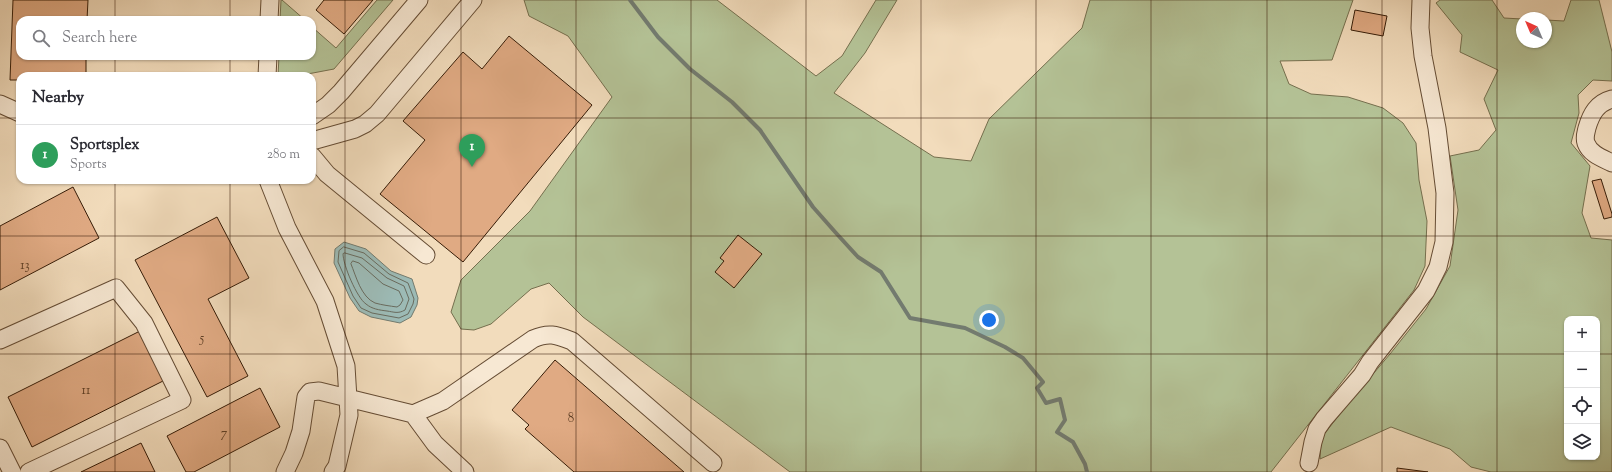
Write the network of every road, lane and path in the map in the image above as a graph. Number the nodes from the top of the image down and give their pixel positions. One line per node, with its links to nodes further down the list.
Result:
1 (270, 0): 5 (street)
2 (419, 0): 11 (street)
3 (473, 0): 12 (street)
4 (1421, 0): 22 (street)
5 (269, 16)
6 (268, 60): 7 (street)
7 (267, 72)
8 (1612, 99): 14 (street)
9 (0, 104): 10 (street)
10 (16, 111)
11 (316, 113)
12 (316, 140)
13 (316, 161): 16 (street)
14 (1612, 163)
15 (270, 184): 18 (street)
16 (426, 255)
17 (0, 340): 24 (street)
18 (348, 398): 19 (street); 25 (street); 26 (street)
19 (412, 414): 21 (street); 27 (street)
20 (0, 448): 23 (street)
21 (713, 463)
22 (1309, 463)
23 (12, 472)
24 (29, 472)
25 (285, 472)
26 (333, 472)
27 (465, 472)

